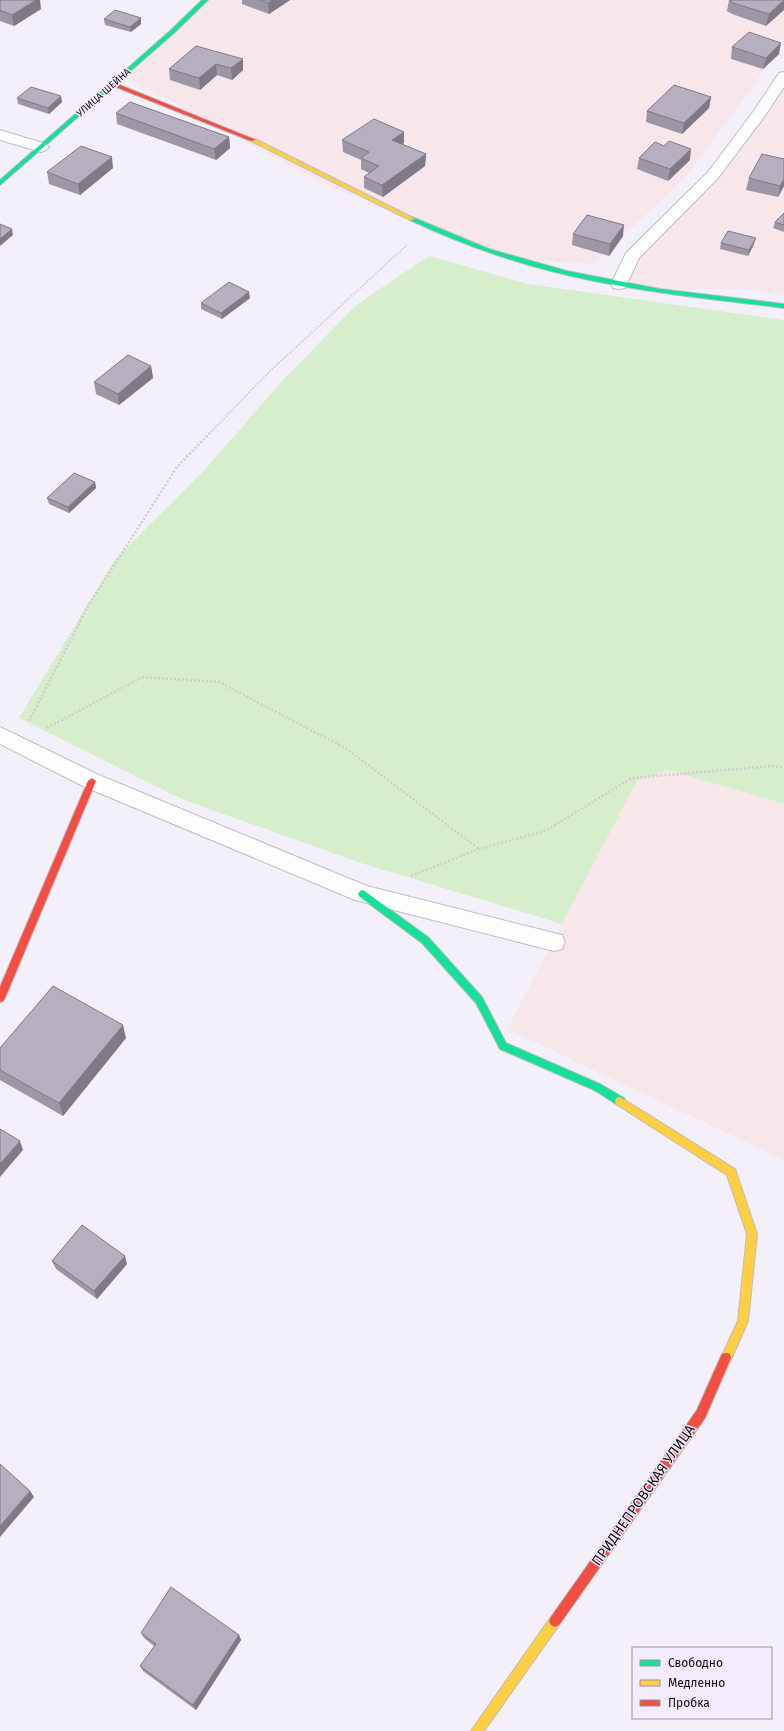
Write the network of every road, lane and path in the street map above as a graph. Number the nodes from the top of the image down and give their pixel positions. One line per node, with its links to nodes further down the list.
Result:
1 (205, 0): 3 (street, УЛИЦА ШЕЙНА)
2 (784, 76): 8 (street)
3 (113, 84): 5 (street, УЛИЦА ШЕЙНА); 7 (street)
4 (0, 135): 5 (street)
5 (41, 147): 6 (street, УЛИЦА ШЕЙНА)
6 (0, 183)
7 (437, 232): 8 (street); 10 (path)
8 (619, 284): 9 (street)
9 (784, 306)
10 (9, 739): 12 (street); 13 (path)
11 (784, 768): 13 (path)
12 (92, 781): 15 (street); 17 (street)
13 (479, 849): 14 (path)
14 (407, 877)
15 (363, 894): 16 (street); 18 (street, ПРИДНЕПРОВСКАЯ УЛИЦА)
16 (554, 942)
17 (0, 998)
18 (477, 1731)

